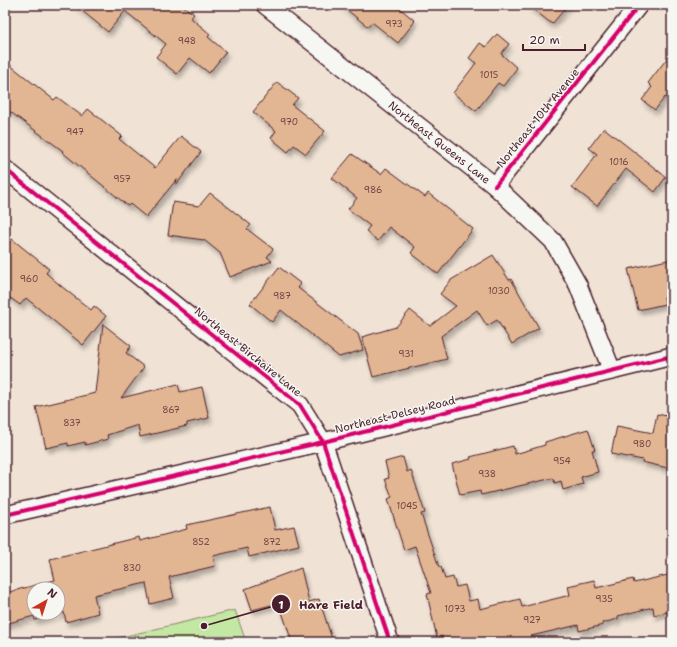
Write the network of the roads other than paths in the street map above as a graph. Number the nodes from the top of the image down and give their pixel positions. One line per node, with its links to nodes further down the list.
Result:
1 (265, 5): 4 (street, Northeast Queens Lane)
2 (639, 5): 4 (street, Northeast 10th Avenue)
3 (5, 169): 7 (street, Northeast Birchaire Lane)
4 (495, 186): 6 (street, Northeast Queens Lane)
5 (672, 356): 6 (street, Northeast Delsey Road)
6 (612, 370): 7 (street, Northeast Delsey Road)
7 (323, 442): 8 (street, Northeast Delsey Road); 9 (street, Northeast Birchaire Lane)
8 (5, 515)
9 (390, 642)

